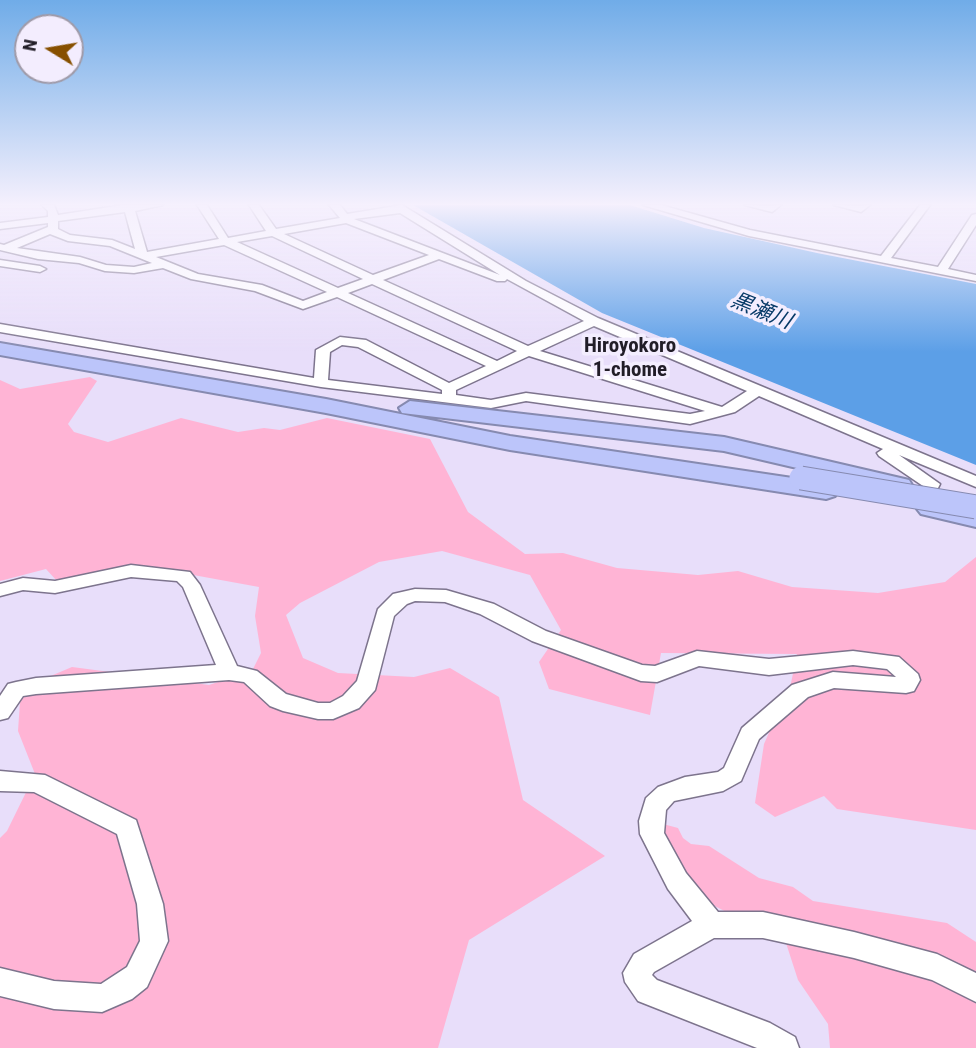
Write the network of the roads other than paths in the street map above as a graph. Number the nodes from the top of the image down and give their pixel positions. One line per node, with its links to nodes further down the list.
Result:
1 (28, 254): 13 (street)
2 (144, 254): 13 (street)
3 (253, 254): 19 (street)
4 (316, 254): 17 (street)
5 (433, 254): 10 (street)
6 (474, 254): 18 (street)
7 (854, 254): 11 (street)
8 (889, 254): 11 (street)
9 (953, 254): 15 (street)
10 (438, 256): 17 (street); 18 (street)
11 (884, 260): 15 (street)
12 (0, 263): 14 (street)
13 (165, 264): 19 (street)
14 (40, 269)
15 (942, 271): 16 (street)
16 (974, 274)
17 (371, 281): 19 (street); 23 (street)
18 (522, 283): 20 (street)
19 (337, 293): 25 (street)
20 (594, 321): 23 (street); 27 (street)
21 (0, 328): 26 (street)
22 (0, 349): 24 (highway)
23 (529, 352): 25 (street); 30 (street)
24 (90, 365): 29 (highway); 32 (highway)
25 (497, 366): 28 (street)
26 (321, 383): 28 (street); 28 (street)
27 (759, 389): 30 (street); 31 (street)
28 (449, 394): 30 (street)
29 (405, 407): 33 (highway); 37 (highway)
30 (721, 411)
31 (818, 414): 34 (street); 35 (street)
32 (373, 415): 33 (highway); 38 (highway)
33 (801, 474): 36 (highway); 37 (highway, bridge)
34 (976, 482)
35 (932, 484)
36 (976, 497)
37 (976, 506)
38 (976, 519)
39 (0, 590): 40 (street)
40 (229, 672): 41 (street); 43 (street)
41 (0, 712)
42 (0, 782): 44 (street)
43 (711, 925): 45 (street); 46 (street)
44 (0, 982)
45 (976, 988)
46 (784, 1048)

